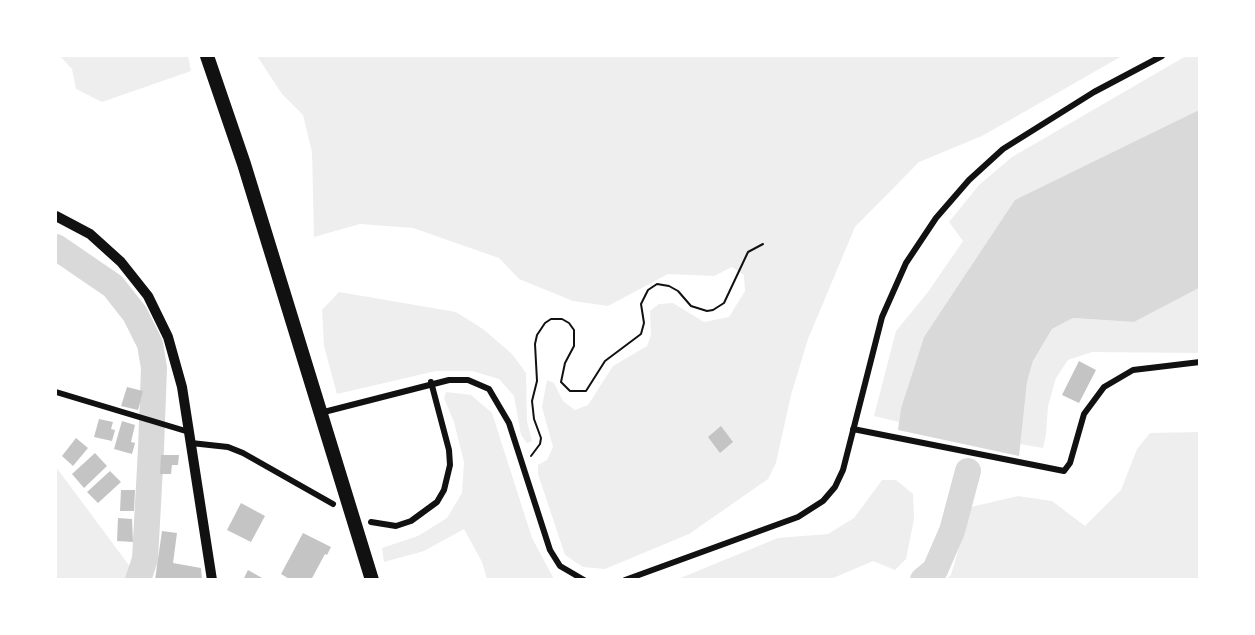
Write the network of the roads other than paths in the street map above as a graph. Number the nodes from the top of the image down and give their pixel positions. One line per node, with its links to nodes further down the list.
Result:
1 (207, 56): 7 (highway)
2 (1162, 56): 8 (street)
3 (56, 216): 9 (street)
4 (1200, 362): 8 (street)
5 (431, 382): 7 (street); 11 (street); 14 (street)
6 (56, 392): 9 (street)
7 (320, 413): 13 (highway)
8 (853, 429): 15 (street)
9 (190, 438): 10 (street); 12 (street)
10 (333, 504)
11 (371, 522)
12 (212, 579)
13 (372, 579)
14 (584, 579)
15 (625, 579)

